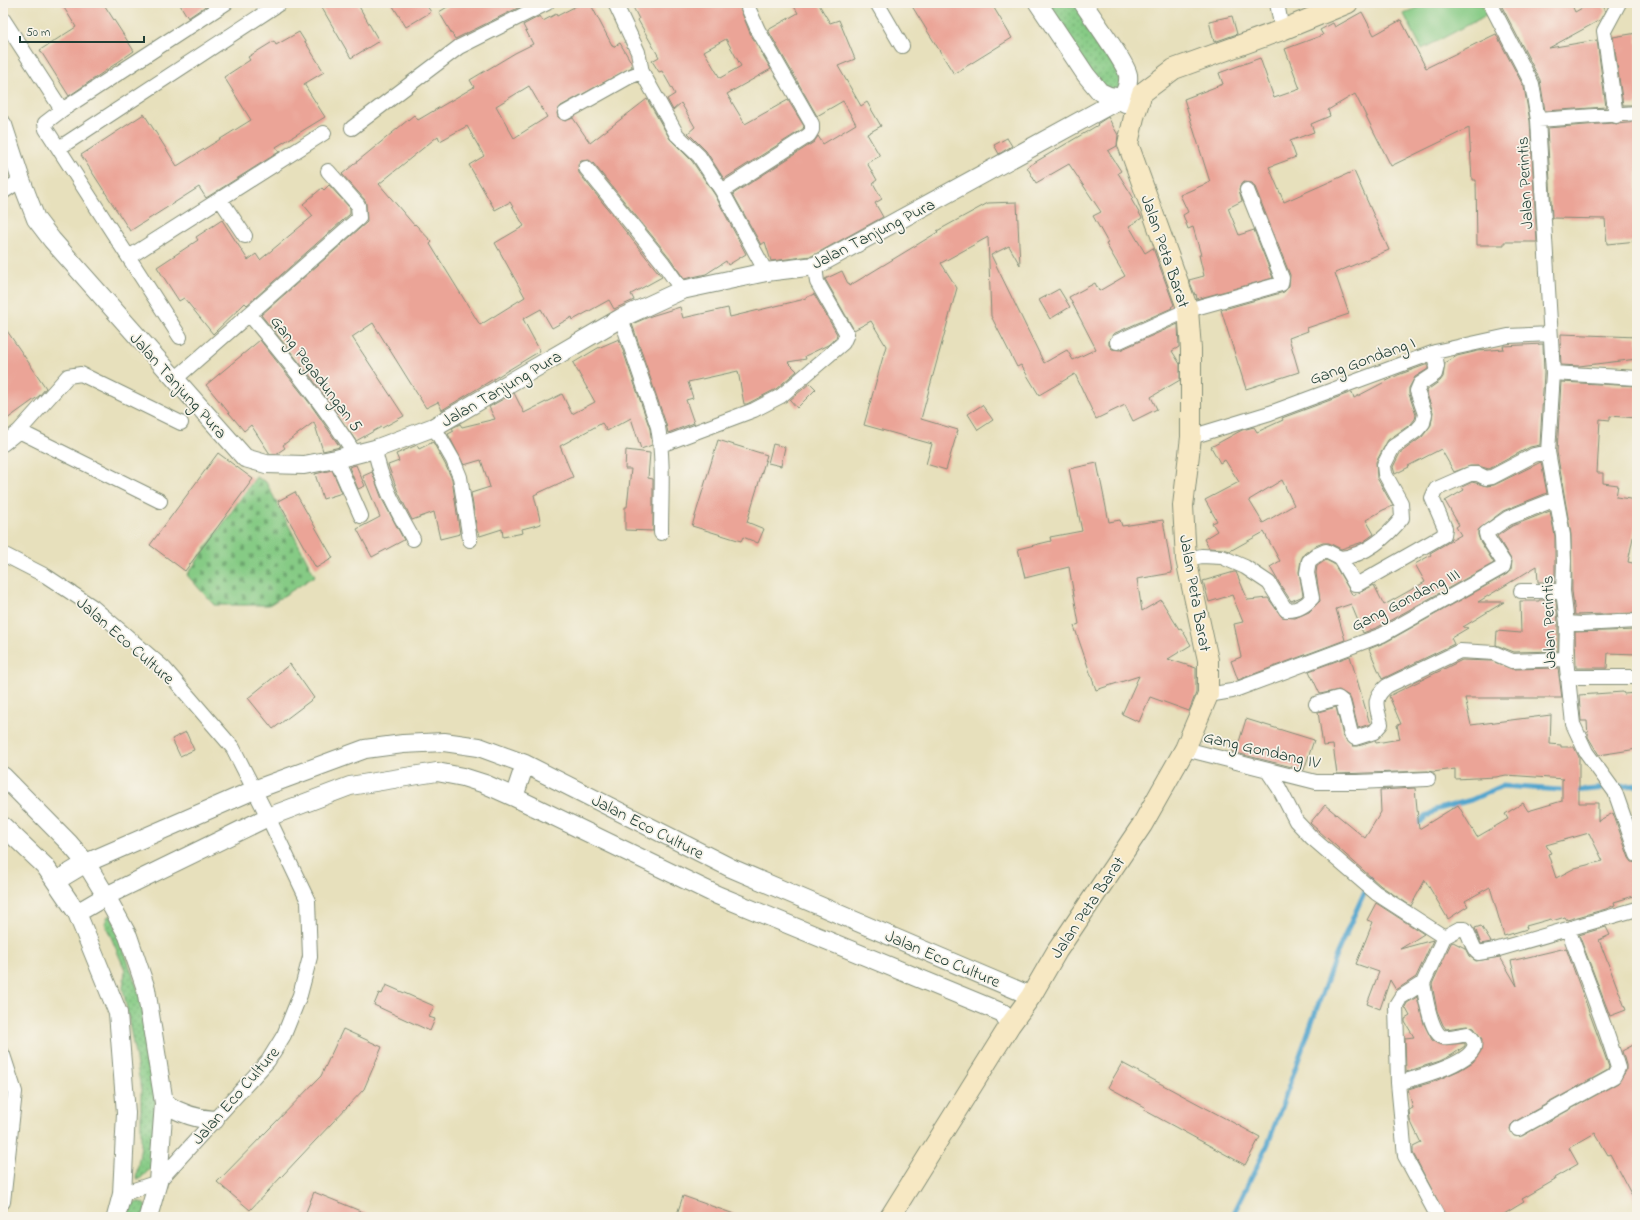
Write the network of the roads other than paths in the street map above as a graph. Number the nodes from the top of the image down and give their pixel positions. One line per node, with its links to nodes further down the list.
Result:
1 (226, 3): 18 (street)
2 (280, 3): 27 (street)
3 (547, 3): 25 (street)
4 (615, 3): 16 (street)
5 (746, 3): 32 (street)
6 (877, 3): 15 (street)
7 (1038, 3): 17 (street)
8 (1083, 3): 17 (street)
9 (1277, 3): 14 (street)
10 (1348, 3): 14 (main road, Jalan Peta Barat)
11 (1490, 3): 23 (street, Jalan Perintis)
12 (1619, 3): 21 (street)
13 (3, 19): 18 (street)
14 (1282, 30): 22 (main road, Jalan Peta Barat)
15 (902, 46)
16 (642, 72): 19 (street); 32 (street)
17 (1122, 98): 22 (street); 37 (street, Jalan Tanjung Pura)
18 (62, 110): 27 (street)
19 (565, 113)
20 (1637, 113): 21 (street)
21 (1616, 116): 23 (street)
22 (1134, 117): 40 (main road, Jalan Peta Barat)
23 (1538, 120): 43 (street, Jalan Perintis)
24 (3, 125): 30 (street, Jalan Tanjung Pura)
25 (352, 128)
26 (324, 133): 34 (street)
27 (59, 148): 36 (street)
28 (586, 168): 39 (street)
29 (328, 171): 41 (street)
30 (21, 180): 33 (street); 49 (street, Jalan Tanjung Pura)
31 (1247, 190): 40 (street)
32 (722, 191): 38 (street)
33 (3, 192)
34 (220, 199): 35 (street); 36 (street)
35 (245, 236)
36 (129, 256): 44 (street)
37 (815, 266): 38 (street, Jalan Tanjung Pura); 55 (street)
38 (766, 272): 39 (street, Jalan Tanjung Pura)
39 (682, 290): 42 (street, Jalan Tanjung Pura)
40 (1188, 310): 45 (street); 53 (main road, Jalan Peta Barat)
41 (249, 314): 49 (street); 58 (street, Gang Pegadungan 5)
42 (621, 318): 51 (street, Jalan Tanjung Pura); 55 (street)
43 (1550, 334): 46 (street, Gang Gondang I); 47 (street, Jalan Perintis)
44 (180, 337)
45 (1117, 342)
46 (1435, 352): 53 (street, Gang Gondang I); 67 (street)
47 (1553, 373): 48 (street); 57 (street, Jalan Perintis)
48 (1637, 378)
49 (174, 380): 59 (street, Jalan Tanjung Pura)
50 (181, 423): 52 (street)
51 (434, 427): 56 (street, Jalan Tanjung Pura); 65 (street)
52 (19, 431): 54 (street); 61 (street)
53 (1191, 437): 68 (main road, Jalan Peta Barat)
54 (3, 444)
55 (661, 445): 63 (street)
56 (375, 449): 58 (street, Jalan Tanjung Pura); 64 (street)
57 (1548, 452): 60 (street, Jalan Perintis); 67 (street)
58 (355, 454): 59 (street, Jalan Tanjung Pura)
59 (336, 459): 62 (street)
60 (1556, 500): 70 (street, Jalan Perintis); 76 (street, Gang Gondang III)
61 (160, 501)
62 (361, 516)
63 (661, 533)
64 (413, 539)
65 (470, 540)
66 (3, 554): 83 (street, Jalan Eco Culture)
67 (1340, 558): 68 (street)
68 (1186, 559): 76 (main road, Jalan Peta Barat)
69 (1521, 591): 70 (street)
70 (1563, 591): 72 (street, Jalan Perintis)
71 (1637, 621): 72 (street)
72 (1567, 623): 73 (street, Jalan Perintis)
73 (1566, 659): 74 (street, Jalan Perintis); 77 (street)
74 (1567, 677): 75 (street); 87 (street, Jalan Perintis)
75 (1637, 677)
76 (1208, 695): 78 (main road, Jalan Peta Barat)
77 (1316, 704)
78 (1184, 749): 80 (street, Gang Gondang IV); 96 (main road, Jalan Peta Barat)
79 (525, 764): 83 (street, Jalan Eco Culture); 84 (street); 96 (street, Jalan Eco Culture)
80 (1267, 770): 82 (street, Gang Gondang IV); 94 (street)
81 (3, 776): 88 (street, Jalan Eco Culture)
82 (1428, 779)
83 (254, 790): 85 (street, Jalan Eco Culture); 88 (street, Jalan Eco Culture)
84 (514, 797): 85 (street, Jalan Eco Culture); 97 (street, Jalan Eco Culture)
85 (268, 817): 90 (street, Jalan Eco Culture); 102 (street, Jalan Eco Culture)
86 (3, 826): 89 (street)
87 (1637, 855)
88 (86, 863): 89 (street, Jalan Eco Culture); 90 (street, Jalan Eco Culture)
89 (56, 881): 92 (street)
90 (106, 896): 92 (street, Jalan Eco Culture); 100 (street, Jalan Eco Culture)
91 (1637, 909): 93 (street)
92 (77, 913): 105 (street)
93 (1568, 929): 94 (street); 103 (street)
94 (1444, 937): 95 (street)
95 (1422, 983): 99 (street); 99 (street)
96 (1030, 996): 97 (main road, Jalan Peta Barat)
97 (1010, 1025): 109 (main road, Jalan Peta Barat)
98 (3, 1055): 101 (street)
99 (1398, 1083): 110 (street)
100 (164, 1103): 102 (street); 104 (street, Jalan Eco Culture)
101 (8, 1114): 106 (street)
102 (215, 1120): 104 (street, Jalan Eco Culture)
103 (1518, 1129)
104 (158, 1182): 105 (street, Jalan Eco Culture); 108 (street, Jalan Eco Culture)
105 (122, 1194): 107 (street)
106 (3, 1202)
107 (116, 1217)
108 (148, 1217)
109 (890, 1217)
110 (1438, 1217)

